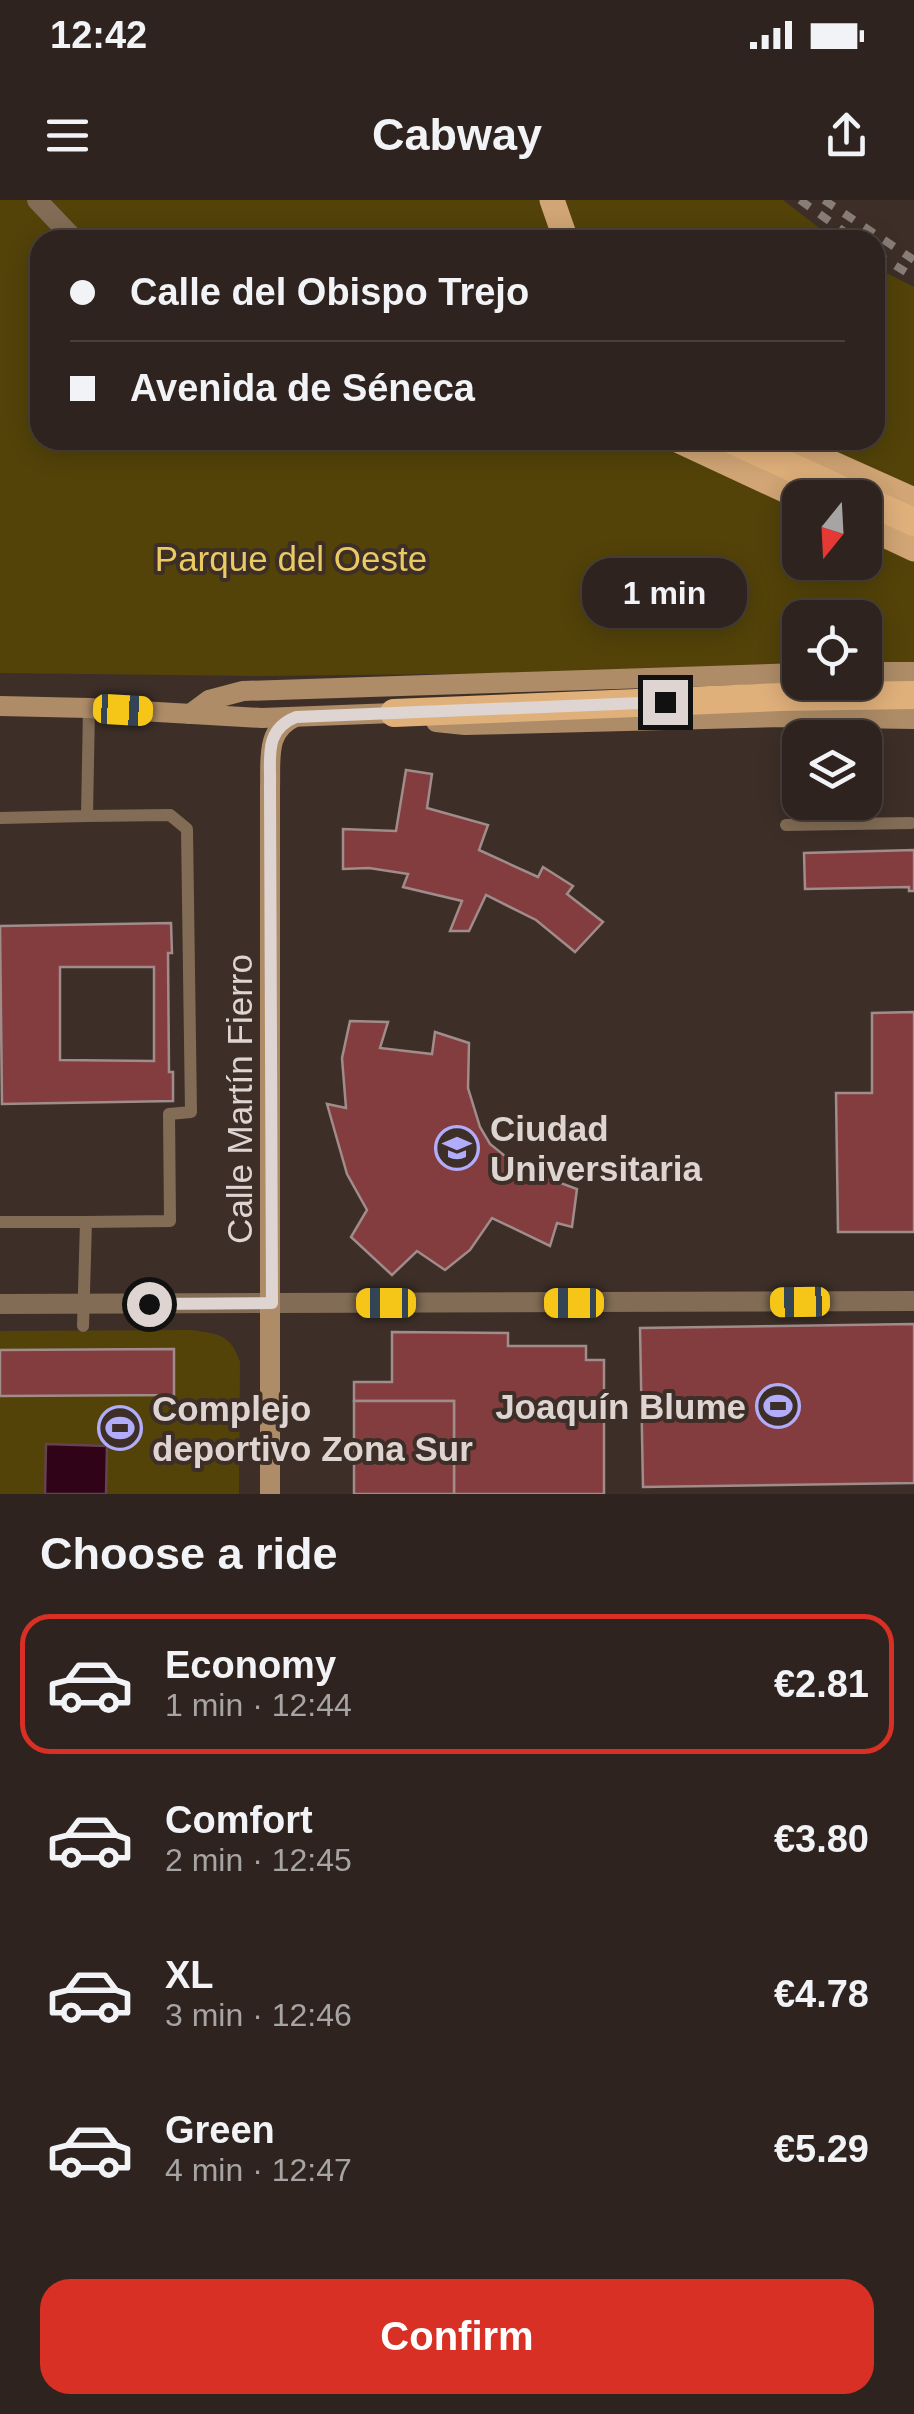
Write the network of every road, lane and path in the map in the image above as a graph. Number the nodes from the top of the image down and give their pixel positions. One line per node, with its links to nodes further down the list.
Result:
1 (36, 200): 3 (street)
2 (551, 200): 4 (main road); 5 (main road)
3 (65, 230)
4 (554, 230)
5 (562, 230)
6 (699, 450): 10 (main road)
7 (754, 450): 9 (highway)
8 (802, 450): 11 (main road)
9 (820, 480)
10 (782, 489)
11 (914, 500)
12 (882, 508): 13 (highway)
13 (914, 522)
14 (882, 534): 15 (main road)
15 (914, 549)
16 (882, 672): 17 (main road)
17 (914, 672)
18 (782, 674): 23 (main road)
19 (914, 695): 22 (highway)
20 (0, 706): 21 (main road)
21 (89, 708): 23 (main road); 28 (lane)
22 (394, 713): 24 (main road); 26 (main road)
23 (190, 714): 25 (main road)
24 (296, 717): 25 (main road); 27 (main road)
25 (262, 718): 27 (main road)
26 (914, 719)
27 (272, 738): 35 (main road, Calle Martín Fierro)
28 (87, 816): 29 (lane); 33 (lane)
29 (0, 818)
30 (911, 823): 31 (lane)
31 (786, 824)
32 (0, 1222): 33 (lane)
33 (86, 1222): 37 (lane)
34 (914, 1301): 35 (street)
35 (272, 1303): 37 (street); 39 (main road, Calle Martín Fierro)
36 (0, 1304): 37 (street)
37 (84, 1304): 38 (lane)
38 (84, 1326)
39 (270, 1494)

